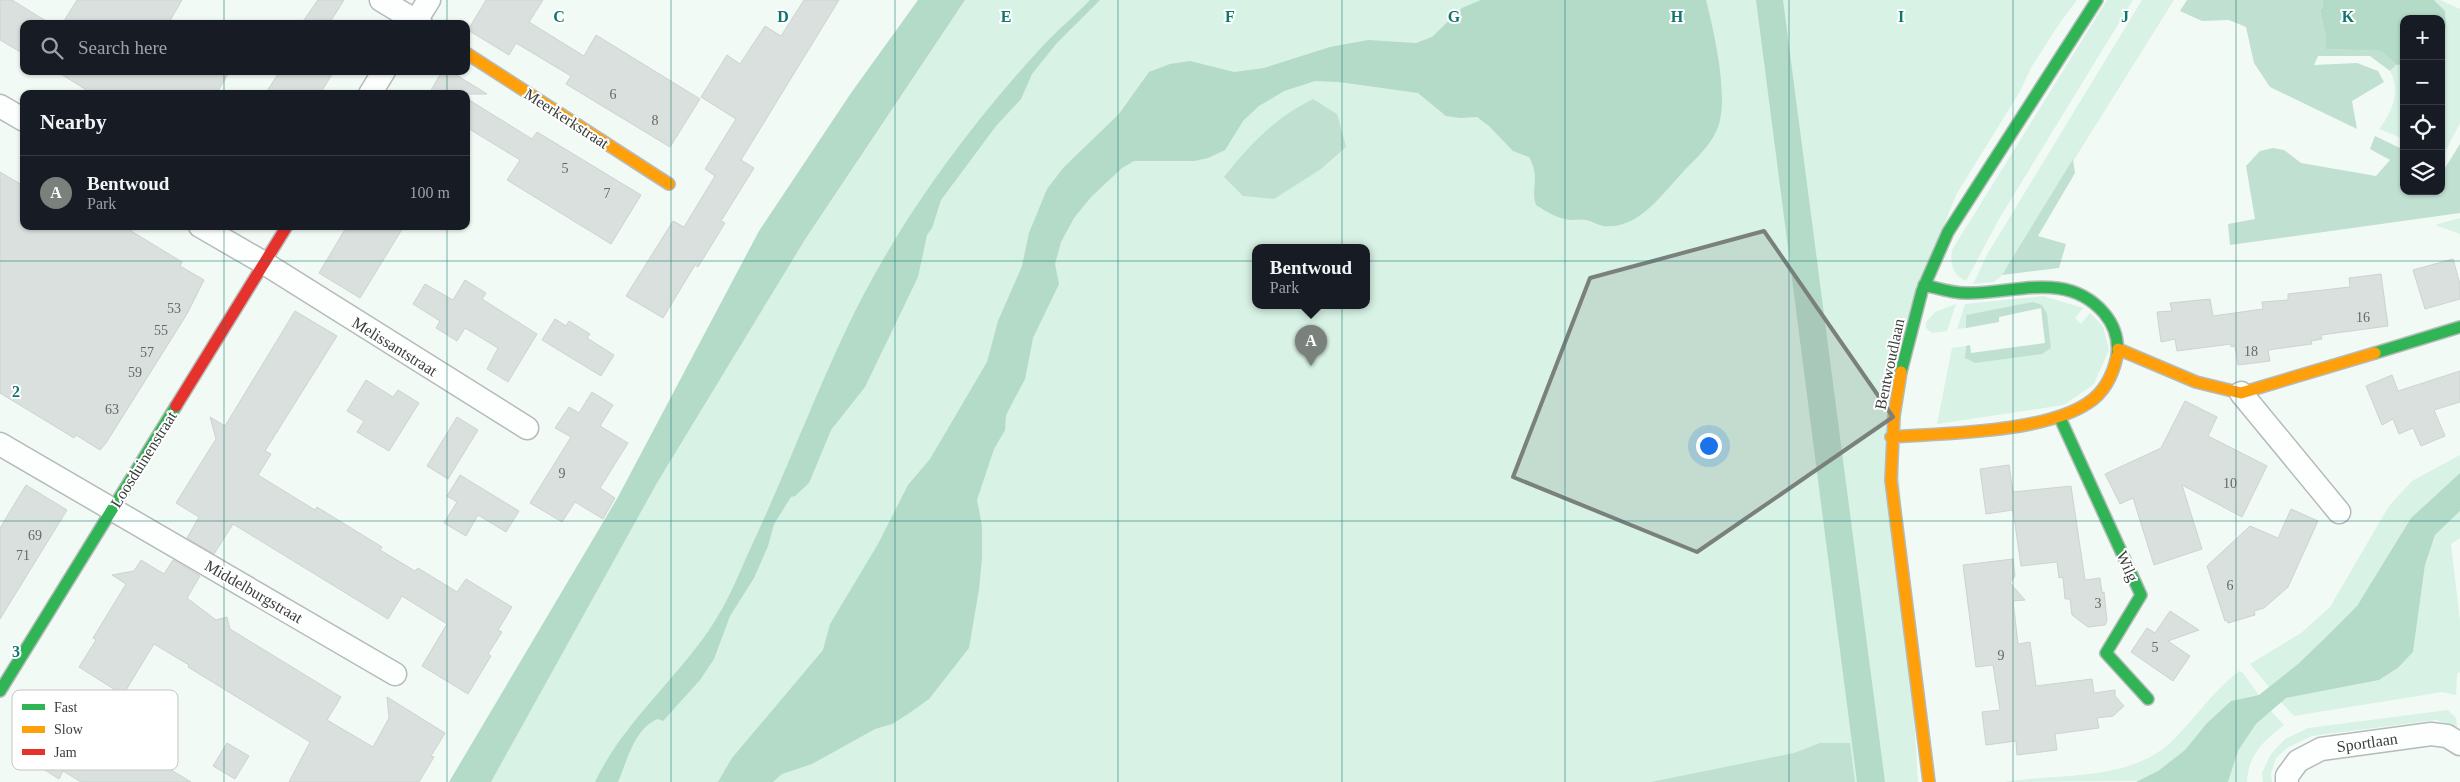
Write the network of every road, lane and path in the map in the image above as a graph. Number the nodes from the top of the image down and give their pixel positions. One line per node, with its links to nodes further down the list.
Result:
1 (380, 0): 4 (street)
2 (429, 0): 5 (street)
3 (2097, 0): 15 (street, Bentwoudlaan)
4 (412, 20)
5 (419, 20)
6 (470, 56): 11 (street, Meerkerkstraat)
7 (382, 75): 8 (street)
8 (372, 90)
9 (0, 106): 10 (street)
10 (20, 118)
11 (669, 184)
12 (207, 230): 14 (street, Melissantstraat)
13 (285, 230): 14 (street, Loosduinenstraat)
14 (264, 263): 20 (street, Melissantstraat); 23 (street, Loosduinenstraat)
15 (1924, 285): 17 (street); 21 (street, Bentwoudlaan)
16 (2460, 327): 18 (street)
17 (2118, 350): 18 (street); 19 (street)
18 (2241, 393): 24 (street)
19 (2060, 418): 21 (street); 27 (street, Wilg)
20 (527, 428)
21 (1891, 437): 29 (street, Bentwoudlaan)
22 (0, 444): 23 (street, Middelburgstraat)
23 (112, 509): 25 (street, Middelburgstraat); 26 (street, Loosduinenstraat)
24 (2340, 512)
25 (395, 674)
26 (0, 691)
27 (2148, 699)
28 (2460, 744): 30 (street, Sportlaan)
29 (1930, 782)
30 (2288, 782)

